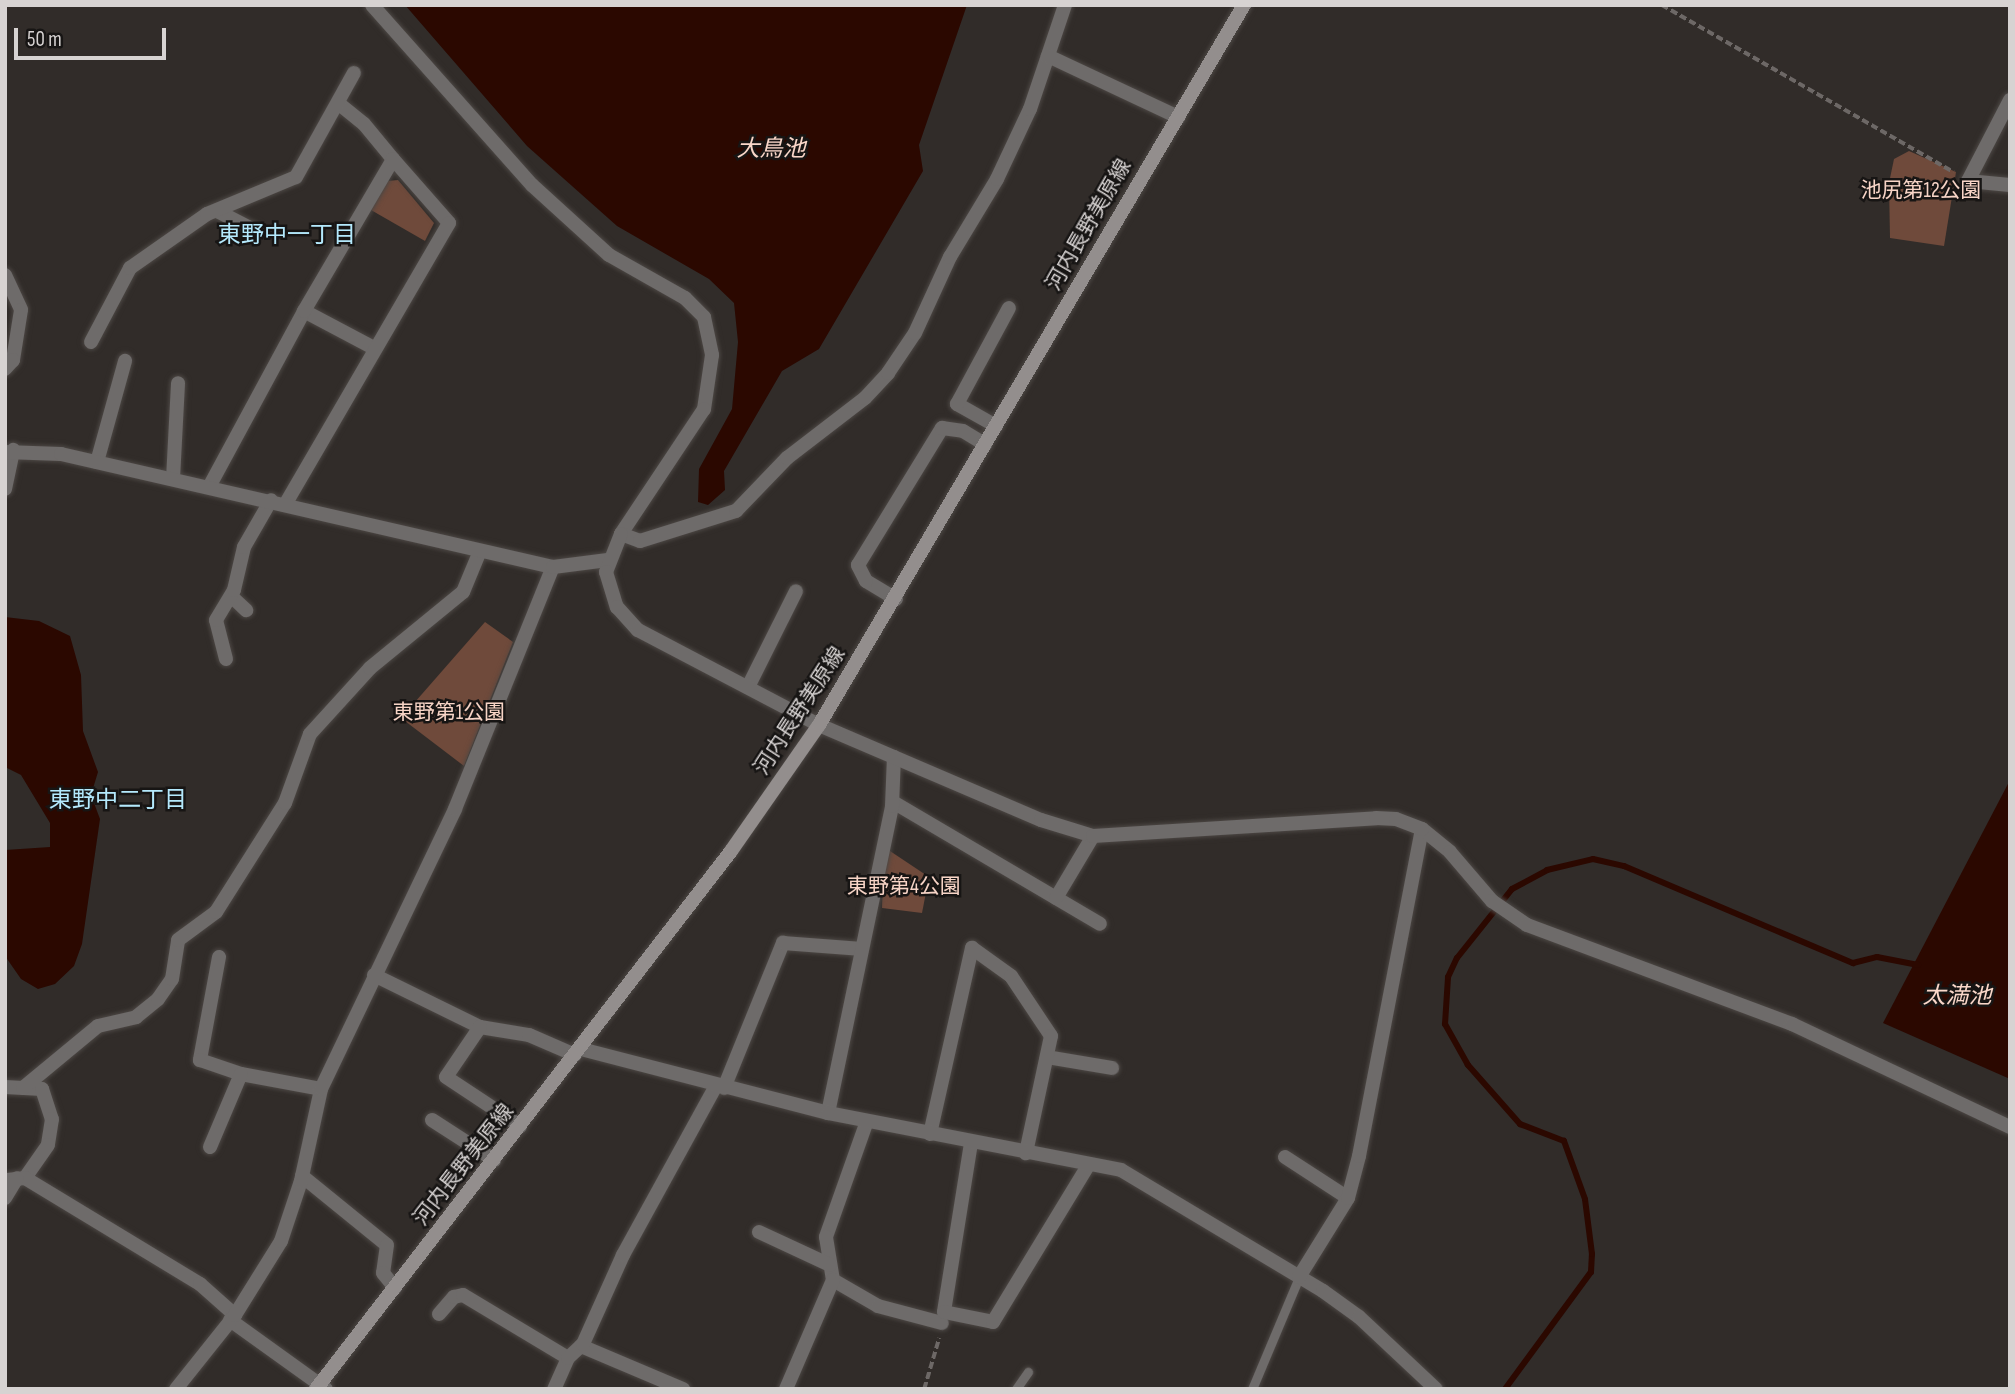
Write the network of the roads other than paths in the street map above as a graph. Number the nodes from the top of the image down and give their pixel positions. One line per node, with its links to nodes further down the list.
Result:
1 (372, 5): 29 (street)
2 (1065, 5): 4 (street)
3 (1244, 5): 8 (main road, 河内長野美原線)
4 (1048, 57): 8 (street); 29 (street)
5 (354, 73): 7 (street)
6 (2010, 100): 10 (street)
7 (338, 103): 9 (street); 11 (street)
8 (1178, 117): 21 (main road, 河内長野美原線)
9 (393, 159): 15 (street); 17 (street)
10 (2010, 185)
11 (217, 211): 12 (street); 16 (street)
12 (254, 230)
13 (5, 275): 19 (street)
14 (1009, 308): 21 (street)
15 (304, 311): 17 (street); 26 (street)
16 (91, 342)
17 (374, 348): 28 (street)
18 (125, 362): 24 (street)
19 (5, 369)
20 (178, 383): 25 (street)
21 (996, 426): 22 (main road, 河内長野美原線)
22 (985, 444): 35 (main road, 河内長野美原線); 35 (street)
23 (9, 451): 24 (street); 27 (street)
24 (97, 462): 25 (street)
25 (173, 479): 26 (street)
26 (209, 487): 28 (street)
27 (5, 489)
28 (278, 501): 30 (street); 34 (street)
29 (621, 534): 31 (street)
30 (480, 551): 32 (street); 56 (street)
31 (608, 560): 32 (street); 38 (street)
32 (552, 567): 48 (street)
33 (796, 591): 38 (street)
34 (231, 596): 36 (street); 37 (street)
35 (896, 599): 39 (main road, 河内長野美原線)
36 (246, 610)
37 (226, 659)
38 (748, 687): 39 (street)
39 (819, 725): 40 (street); 50 (main road, 河内長野美原線)
40 (894, 757): 41 (street); 43 (street)
41 (893, 802): 44 (street); 46 (street)
42 (1422, 829): 43 (street); 62 (street); 73 (street)
43 (1093, 836): 44 (street)
44 (1056, 898): 45 (street)
45 (1100, 924)
46 (862, 949): 55 (street); 58 (street)
47 (219, 957): 53 (street)
48 (374, 975): 49 (street); 57 (street)
49 (480, 1027): 50 (street); 61 (street)
50 (578, 1052): 55 (street); 61 (main road, 河内長野美原線)
51 (1047, 1057): 52 (street); 63 (street); 66 (street)
52 (1112, 1068)
53 (241, 1074): 57 (street); 65 (street)
54 (5, 1087): 56 (street)
55 (720, 1087): 58 (street); 81 (street)
56 (23, 1088): 71 (street)
57 (321, 1089): 70 (street)
58 (828, 1113): 60 (street)
59 (432, 1120): 68 (street)
60 (867, 1121): 63 (street); 75 (street)
61 (520, 1126): 68 (main road, 河内長野美原線)
62 (2010, 1127)
63 (930, 1134): 64 (street)
64 (971, 1143): 66 (street); 69 (street)
65 (210, 1147)
66 (1026, 1153): 69 (street)
67 (1285, 1157): 73 (street)
68 (494, 1160): 77 (main road, 河内長野美原線)
69 (1089, 1164): 76 (street)
70 (302, 1176): 77 (street); 79 (street)
71 (16, 1179): 72 (street); 79 (street)
72 (5, 1198)
73 (1348, 1198): 76 (street)
74 (759, 1232): 75 (street)
75 (832, 1273): 80 (street); 88 (street)
76 (1299, 1277): 90 (lane); 91 (street)
77 (395, 1288): 84 (main road, 河内長野美原線)
78 (439, 1314): 82 (street)
79 (233, 1317): 84 (street); 85 (street)
80 (942, 1323)
81 (581, 1346): 82 (street); 87 (street)
82 (568, 1358): 86 (street)
83 (1028, 1372): 89 (lane)
84 (321, 1387)
85 (176, 1389)
86 (554, 1389)
87 (683, 1389)
88 (786, 1389)
89 (1016, 1389)
90 (1252, 1389)
91 (1436, 1389)

